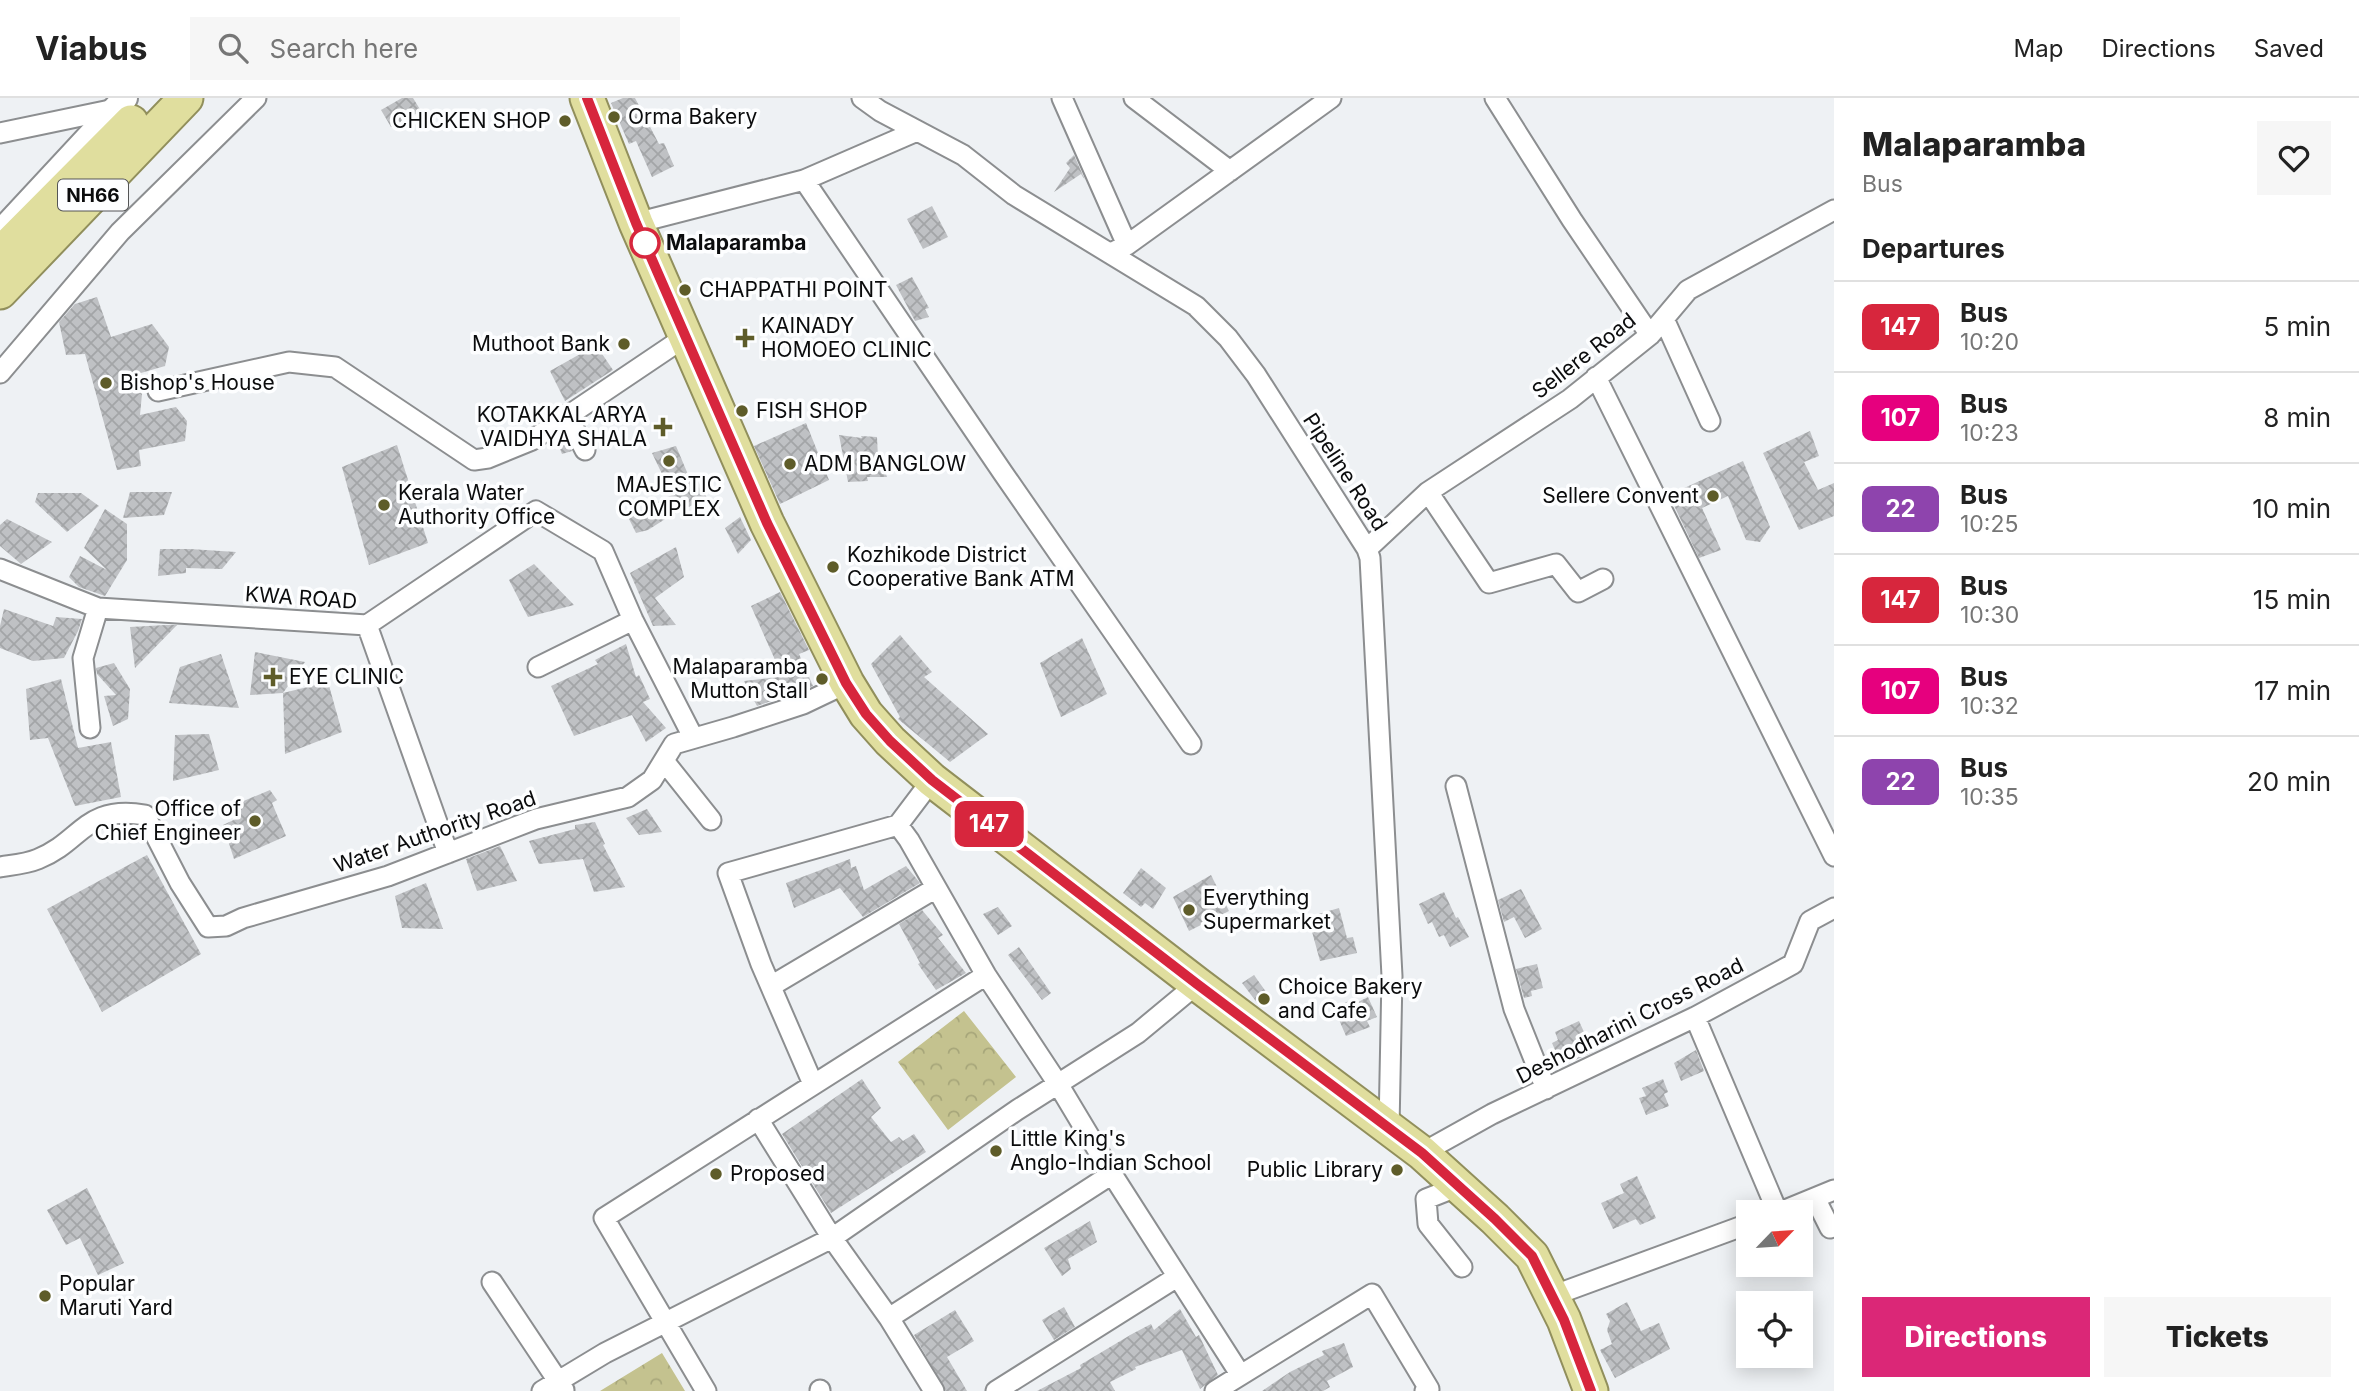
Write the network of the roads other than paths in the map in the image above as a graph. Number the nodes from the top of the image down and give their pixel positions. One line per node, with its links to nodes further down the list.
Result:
1 (155, 98): 19 (highway, NH66)
2 (186, 98): 20 (highway, NH66)
3 (256, 98): 24 (street)
4 (587, 98): 16 (highway)
5 (862, 98): 11 (street, Pipeline Road)
6 (1062, 98): 18 (street)
7 (1134, 98): 13 (street)
8 (1331, 98): 13 (street)
9 (1494, 98): 22 (street)
10 (120, 103): 12 (street); 17 (street)
11 (918, 131): 14 (street); 18 (street, Pipeline Road)
12 (1, 132)
13 (1230, 171): 18 (street)
14 (804, 180): 16 (street); 41 (street)
15 (1834, 210): 21 (street, Sellere Road)
16 (636, 223): 23 (highway)
17 (0, 233)
18 (1119, 249): 31 (street, Pipeline Road)
19 (0, 254)
20 (0, 292)
21 (1664, 319): 22 (street, Sellere Road); 28 (street)
22 (1650, 335): 25 (street, Sellere Road)
23 (685, 337): 27 (street); 38 (highway)
24 (0, 373)
25 (1595, 377): 30 (street, Sellere Road); 48 (street)
26 (158, 391): 27 (street)
27 (567, 415): 29 (street)
28 (1710, 421)
29 (585, 450)
30 (1427, 492): 31 (street, Sellere Road); 33 (street)
31 (1367, 549): 60 (street, Pipeline Road)
32 (0, 569): 34 (street, KWA ROAD)
33 (1603, 579)
34 (98, 608): 36 (street, KWA ROAD); 39 (street)
35 (633, 620): 36 (street, KWA ROAD); 37 (street); 40 (street)
36 (367, 625): 47 (street)
37 (538, 667)
38 (846, 683): 40 (street, Water Authority Road); 43 (highway)
39 (90, 728)
40 (694, 737): 42 (street, Water Authority Road)
41 (1191, 744)
42 (664, 761): 45 (street); 47 (street, Water Authority Road)
43 (932, 780): 46 (street); 53 (highway)
44 (1456, 786): 58 (street)
45 (711, 820)
46 (898, 825): 50 (street); 54 (street)
47 (448, 853): 49 (street, Water Authority Road)
48 (1834, 856)
49 (0, 867)
50 (936, 888): 52 (street); 54 (street)
51 (1834, 908): 55 (street, Deshodharini Cross Road)
52 (986, 975): 56 (street); 57 (street)
53 (1197, 984): 57 (street); 60 (highway)
54 (771, 986): 56 (street)
55 (1695, 1017): 58 (street, Deshodharini Cross Road); 66 (street)
56 (813, 1084): 59 (street)
57 (1058, 1084): 62 (street); 70 (street)
58 (1546, 1089): 61 (street, Deshodharini Cross Road)
59 (758, 1119): 70 (street); 76 (street)
60 (1390, 1128): 61 (highway)
61 (1422, 1153): 63 (highway)
62 (1112, 1174): 72 (street); 75 (street)
63 (1459, 1186): 71 (street); 74 (highway)
64 (1834, 1190): 65 (street)
65 (1815, 1198): 67 (street); 68 (street)
66 (1772, 1200)
67 (1810, 1200)
68 (1834, 1227)
69 (1736, 1228): 74 (street)
70 (832, 1238): 75 (street); 76 (street)
71 (1462, 1267)
72 (1177, 1277): 77 (street); 81 (street)
73 (492, 1282): 78 (street)
74 (1552, 1296): 84 (highway)
75 (889, 1318): 80 (street)
76 (665, 1322): 78 (street); 79 (street)
77 (1240, 1374): 82 (street); 83 (street)
78 (555, 1388)
79 (706, 1391)
80 (934, 1391)
81 (996, 1391)
82 (1214, 1391)
83 (1425, 1391)
84 (1591, 1391)

